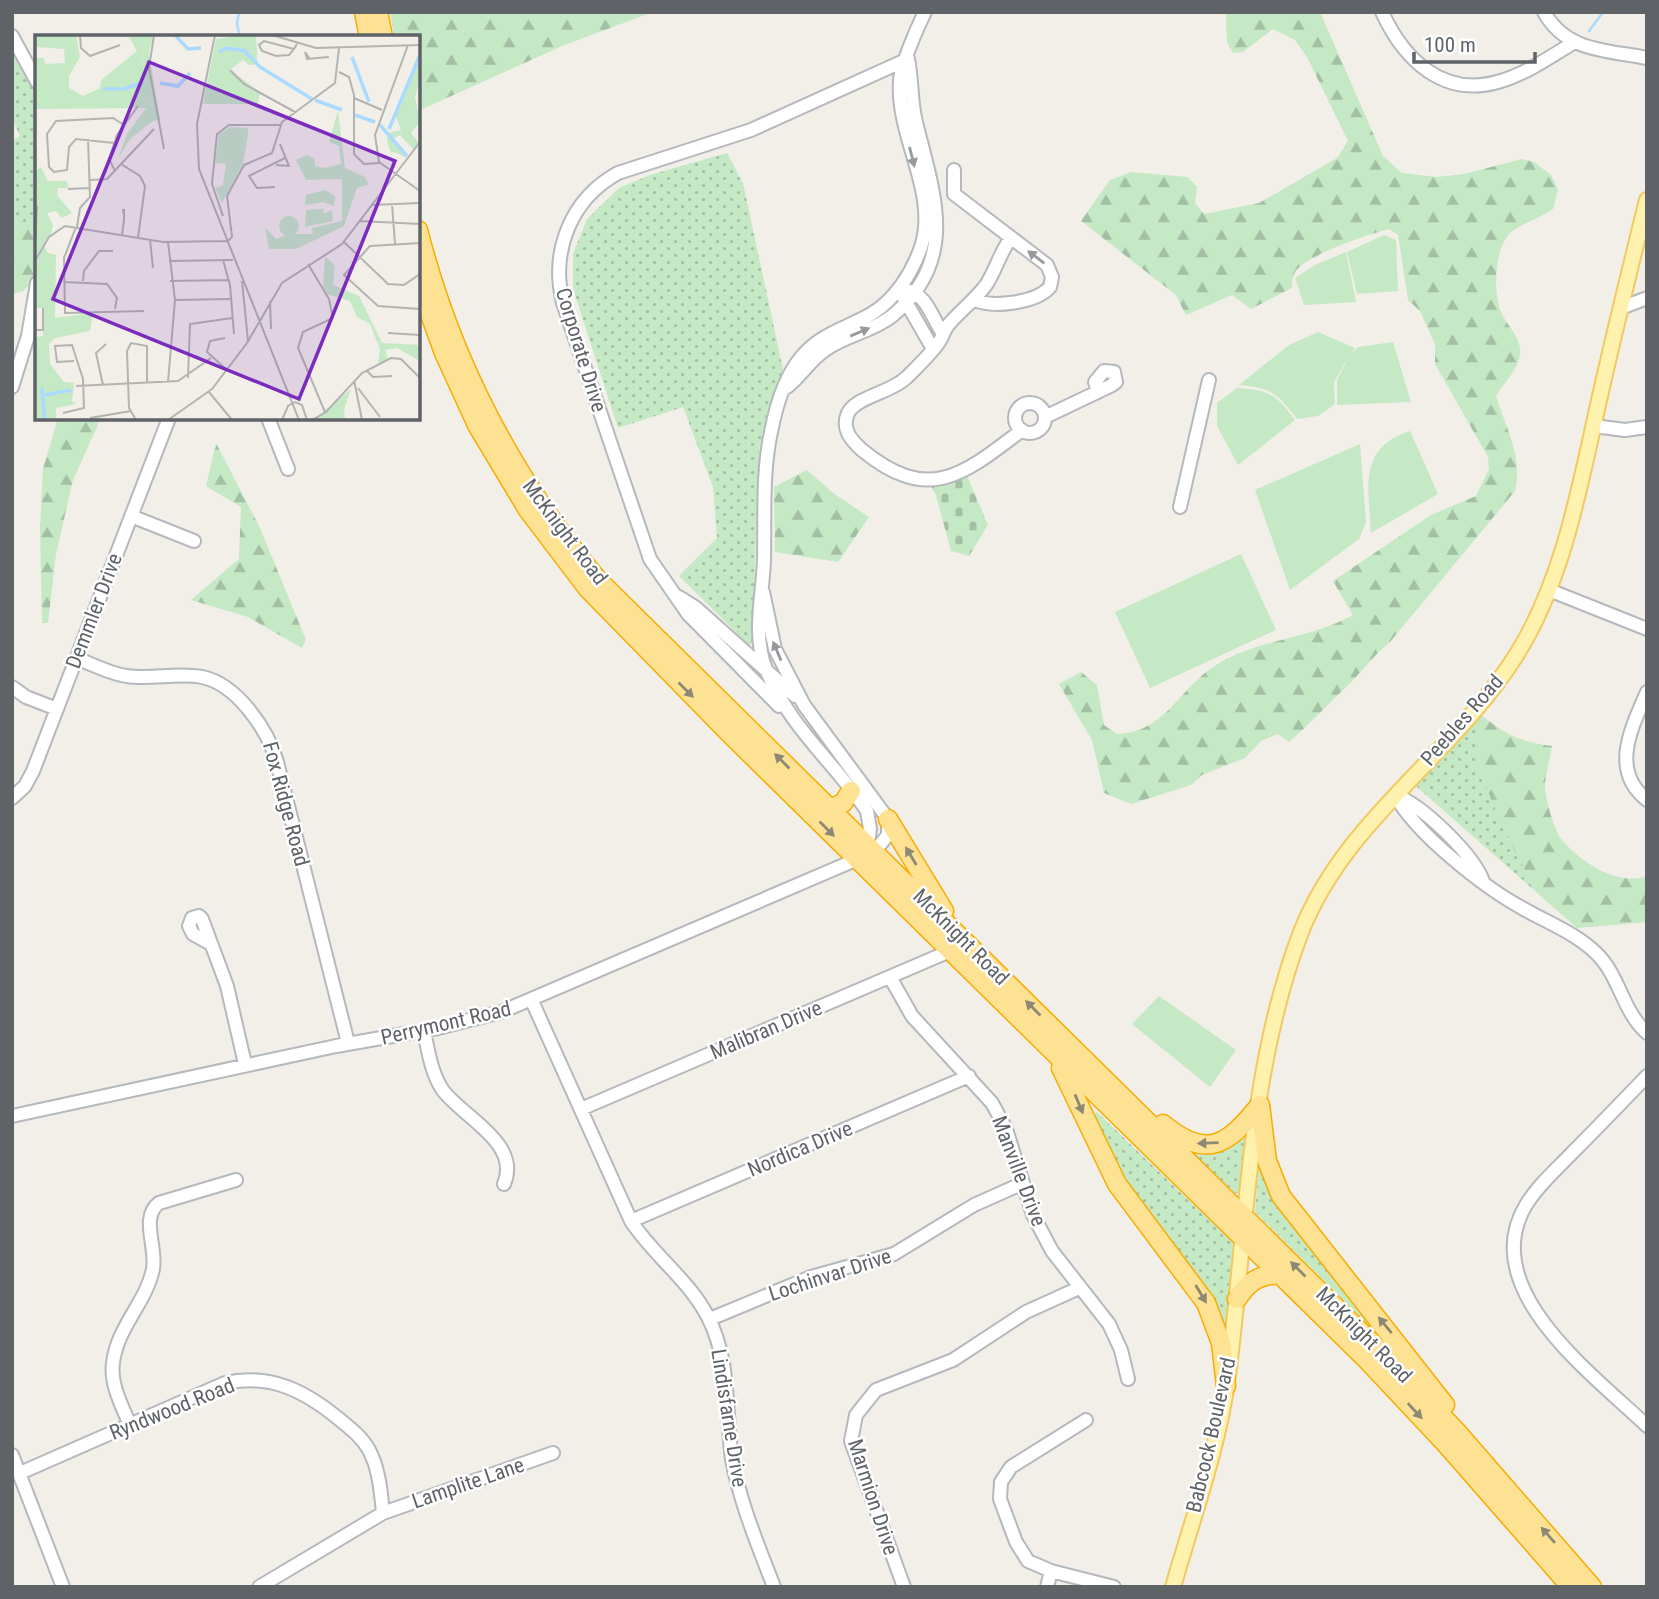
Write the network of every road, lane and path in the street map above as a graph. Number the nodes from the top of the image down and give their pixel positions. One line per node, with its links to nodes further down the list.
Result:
1 (364, 12): 6 (highway)
2 (378, 12): 7 (highway)
3 (925, 12): 11 (street)
4 (1382, 12): 9 (street)
5 (1544, 12): 9 (street)
6 (369, 35)
7 (383, 35)
8 (12, 36): 13 (street)
9 (1573, 43): 10 (street)
10 (1647, 58)
11 (908, 59): 12 (street, Corporate Drive); 14 (street); 22 (street)
12 (874, 74): 14 (street); 44 (street, Corporate Drive)
13 (35, 78)
14 (900, 90): 20 (street, one-way to 20)
15 (954, 170): 18 (street)
16 (1647, 200): 25 (main road, Peebles Road)
17 (420, 237): 57 (highway, McKnight Road, one-way to 17)
18 (1011, 238): 24 (street); 24 (street, one-way to 18)
19 (420, 287): 59 (highway, McKnight Road, one-way to 59)
20 (898, 289): 22 (street); 30 (street)
21 (35, 295): 29 (street)
22 (909, 297): 26 (street); 27 (street); 30 (street, one-way to 22)
23 (1647, 298): 25 (street)
24 (975, 300): 26 (street)
25 (1621, 307): 35 (main road, Peebles Road)
26 (943, 334): 27 (street)
27 (933, 349): 37 (street)
28 (1209, 380): 39 (street)
29 (12, 387)
30 (787, 387): 43 (street)
31 (1098, 392): 32 (street)
32 (1045, 417): 37 (street); 37 (street)
33 (168, 420): 40 (street, Demmler Drive)
34 (269, 420): 38 (street)
35 (1593, 426): 36 (street); 42 (main road, Peebles Road)
36 (1647, 427)
37 (1022, 430)
38 (288, 469)
39 (1180, 507)
40 (131, 516): 41 (street); 46 (street, Demmler Drive)
41 (194, 541)
42 (1549, 590): 45 (street); 54 (main road, Peebles Road)
43 (763, 592): 47 (street); 50 (street, one-way to 43)
44 (676, 594): 47 (street, Corporate Drive); 52 (street, Corporate Drive)
45 (1647, 629)
46 (76, 658): 51 (street, Demmler Drive); 66 (street, Fox Ridge Road)
47 (766, 669): 50 (street, Corporate Drive); 52 (street)
48 (12, 687): 51 (street)
49 (1647, 692): 56 (street)
50 (804, 705): 58 (street)
51 (57, 709): 55 (street, Demmler Drive)
52 (789, 716): 53 (street)
53 (851, 792): 57 (highway); 59 (street)
54 (1395, 795): 65 (street); 72 (main road, Peebles Road)
55 (12, 798)
56 (1647, 800)
57 (830, 809): 59 (highway, McKnight Road)
58 (888, 819): 59 (street); 60 (highway, one-way to 58)
59 (867, 853): 60 (highway, McKnight Road); 63 (street, Perrymont Road)
60 (954, 943): 62 (street, Malibran Drive); 67 (highway, McKnight Road); 68 (highway, McKnight Road, one-way to 60)
61 (212, 944): 69 (street)
62 (890, 977): 70 (street, Manville Drive); 73 (street, Malibran Drive)
63 (532, 1001): 64 (street, Perrymont Road); 73 (street, Lindisfarne Drive)
64 (424, 1031): 66 (street, Perrymont Road); 76 (street)
65 (1647, 1033)
66 (348, 1043): 69 (street, Perrymont Road)
67 (1046, 1044): 80 (highway, McKnight Road); 86 (highway, one-way to 86)
68 (1081, 1056): 72 (highway, one-way to 68); 78 (highway, McKnight Road)
69 (245, 1064): 74 (street, Perrymont Road)
70 (969, 1076): 77 (street, Manville Drive); 79 (street, Nordica Drive)
71 (1647, 1076): 89 (street)
72 (1260, 1105): 78 (main road, Peebles Road); 93 (highway, one-way to 72)
73 (581, 1109): 79 (street, Lindisfarne Drive)
74 (12, 1116)
75 (236, 1180): 88 (street)
76 (504, 1184)
77 (1021, 1184): 82 (street, Manville Drive); 84 (street, Lochinvar Drive)
78 (1246, 1218): 80 (main road, Peebles Road); 93 (highway, McKnight Road, one-way to 78)
79 (631, 1221): 84 (street, Lindisfarne Drive)
80 (1245, 1240): 81 (highway, McKnight Road); 83 (main road, Babcock Boulevard)
81 (1281, 1275): 83 (highway); 103 (highway, McKnight Road, one-way to 103)
82 (1079, 1288): 85 (street, Manville Drive); 99 (street, Marmion Drive)
83 (1237, 1299): 86 (main road, Babcock Boulevard)
84 (709, 1319): 98 (street, Lindisfarne Drive)
85 (1128, 1378)
86 (1226, 1386): 102 (main road, Babcock Boulevard)
87 (1086, 1420): 95 (street)
88 (130, 1425): 92 (street, Ryndwood Road); 94 (street, Ryndwood Road)
89 (1647, 1426)
90 (553, 1453): 94 (street, Lamplite Lane)
91 (12, 1455): 92 (street)
92 (19, 1473): 96 (street)
93 (1499, 1478): 104 (highway, McKnight Road, one-way to 93)
94 (383, 1513): 97 (street, Lamplite Lane)
95 (1051, 1571): 100 (street); 101 (street)
96 (63, 1587)
97 (258, 1587)
98 (774, 1587)
99 (904, 1587)
100 (1047, 1587)
101 (1114, 1587)
102 (1173, 1587)
103 (1571, 1587)
104 (1592, 1587)

